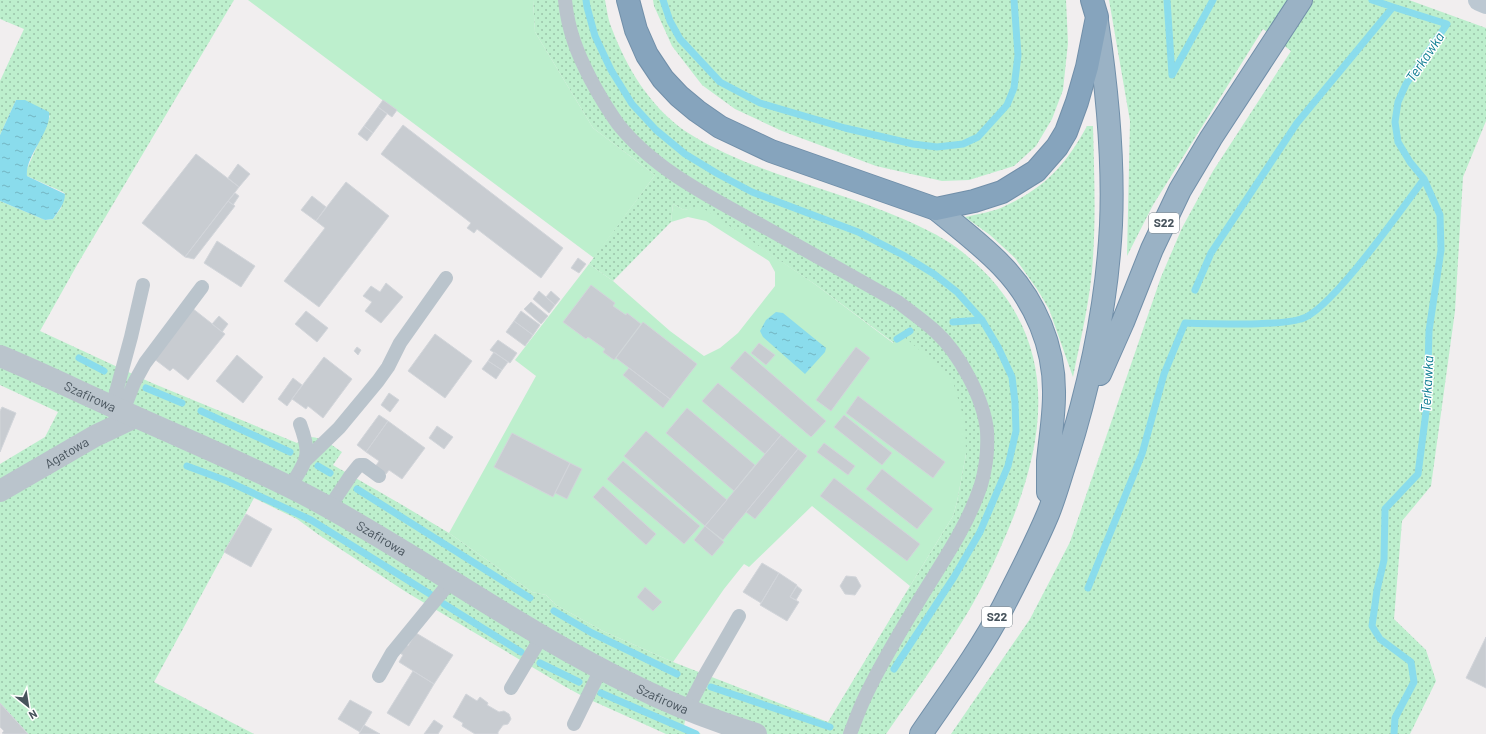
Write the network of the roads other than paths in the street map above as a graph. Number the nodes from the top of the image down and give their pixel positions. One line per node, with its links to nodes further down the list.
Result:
1 (565, 0): 30 (lane)
2 (628, 0): 7 (highway)
3 (1301, 0): 14 (highway, S22)
4 (1479, 0): 5 (main road)
5 (1486, 3)
6 (1094, 9): 7 (highway); 14 (highway, S22)
7 (936, 209): 20 (highway)
8 (446, 278): 15 (lane)
9 (143, 284): 12 (lane)
10 (202, 287): 12 (lane)
11 (0, 356): 12 (street, Szafirowa)
12 (123, 412): 17 (street, Szafirowa); 18 (street, Agatowa)
13 (300, 424): 15 (lane)
14 (1077, 426): 20 (highway, S22)
15 (306, 460): 17 (lane)
16 (379, 476): 19 (lane)
17 (290, 488): 19 (street, Szafirowa)
18 (0, 491)
19 (330, 508): 21 (street, Szafirowa)
20 (1048, 513): 31 (highway, S22)
21 (451, 581): 23 (street, Szafirowa); 25 (lane)
22 (739, 616): 27 (lane)
23 (542, 636): 24 (street, Szafirowa); 26 (lane)
24 (601, 669): 27 (street, Szafirowa); 28 (lane)
25 (379, 676)
26 (510, 688)
27 (687, 710): 29 (street, Szafirowa)
28 (574, 724)
29 (745, 732)
30 (850, 734)
31 (920, 734)

